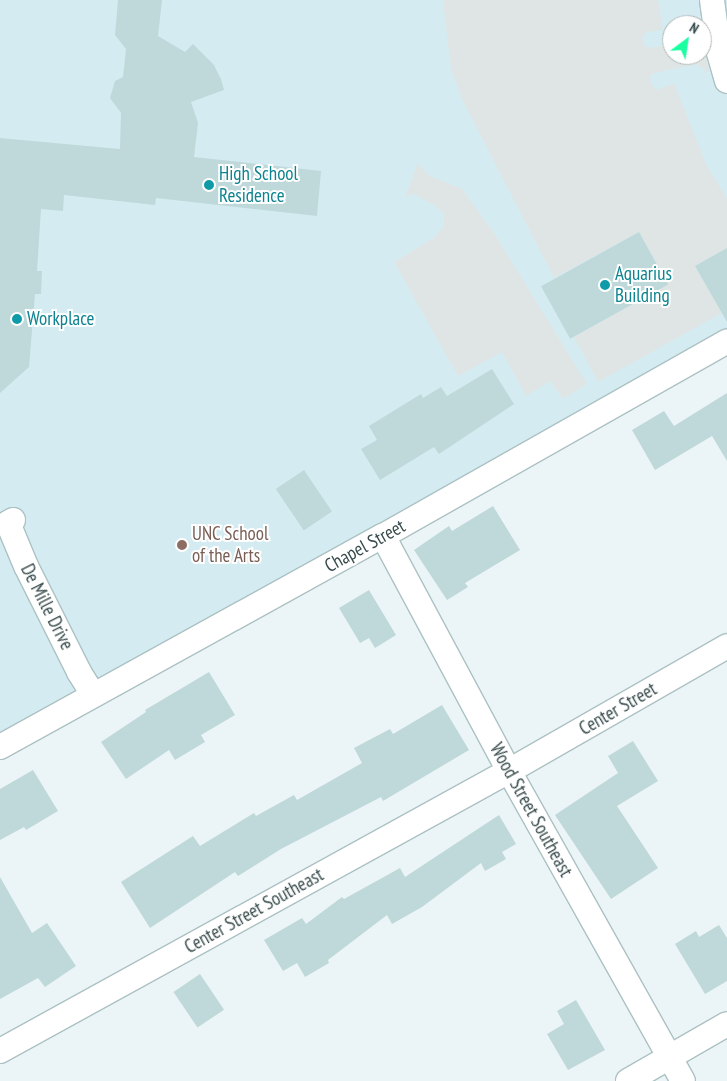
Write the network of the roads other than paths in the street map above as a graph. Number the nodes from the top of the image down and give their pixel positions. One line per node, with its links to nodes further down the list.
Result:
1 (712, 0): 2 (street)
2 (727, 81)
3 (727, 341): 5 (street, Chapel Street)
4 (13, 520): 7 (street, De Mille Drive)
5 (383, 536): 7 (street, Chapel Street); 9 (street, Wood Street Southeast)
6 (727, 646): 9 (street, Center Street)
7 (93, 694): 8 (street, Chapel Street)
8 (0, 747)
9 (509, 771): 11 (street, Center Street Southeast); 12 (street, Wood Street Southeast)
10 (727, 1024): 12 (street)
11 (0, 1051)
12 (669, 1057): 13 (street); 14 (street, Wood Street Southeast)
13 (628, 1081)
14 (683, 1081)

